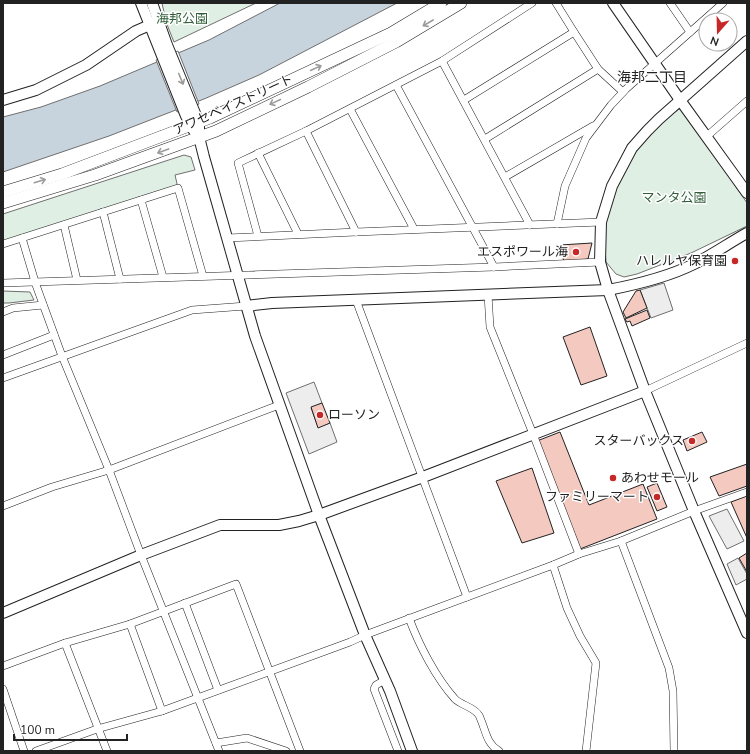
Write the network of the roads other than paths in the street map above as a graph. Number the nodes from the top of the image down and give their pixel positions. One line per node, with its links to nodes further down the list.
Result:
1 (141, 3): 10 (street)
2 (152, 3): 10 (street)
3 (441, 3): 24 (main road, アワセベイストリート, one-way to 3)
4 (461, 3): 28 (main road, アワセベイストリート, one-way to 28)
5 (532, 3): 14 (street)
6 (556, 3): 11 (street)
7 (613, 3): 15 (street)
8 (670, 3): 12 (street)
9 (723, 3): 12 (street)
10 (154, 23): 19 (street); 24 (street)
11 (574, 32): 16 (street); 20 (street)
12 (690, 32): 15 (street)
13 (747, 41): 21 (street)
14 (442, 61): 17 (street); 20 (street)
15 (655, 64): 18 (street); 21 (street)
16 (598, 69): 18 (street); 29 (street)
17 (396, 85): 23 (street); 41 (street)
18 (623, 92): 25 (street)
19 (3, 100)
20 (464, 100): 29 (street)
21 (680, 100): 27 (street); 37 (street)
22 (746, 103): 27 (street)
23 (350, 109): 26 (street); 42 (street)
24 (192, 120): 28 (street); 32 (main road, アワセベイストリート, one-way to 24)
25 (595, 125): 31 (street); 38 (street)
26 (306, 131): 30 (street); 43 (street)
27 (706, 136): 33 (street)
28 (199, 137): 35 (main road, アワセベイストリート, one-way to 35); 48 (street)
29 (485, 140): 31 (street)
30 (258, 153): 45 (street); 46 (street)
31 (505, 177): 40 (street)
32 (3, 192)
33 (747, 193)
34 (141, 200): 36 (street); 53 (street); 54 (street)
35 (3, 203)
36 (103, 212): 39 (street); 55 (street)
37 (601, 222): 38 (street); 50 (street)
38 (557, 224): 40 (street)
39 (64, 225): 47 (street); 56 (street)
40 (530, 225): 41 (street)
41 (472, 227): 42 (street); 51 (street)
42 (414, 229): 43 (street)
43 (356, 232): 45 (street)
44 (747, 233): 59 (street)
45 (298, 234): 46 (street)
46 (258, 236): 48 (street)
47 (22, 238): 49 (street); 57 (street)
48 (227, 238): 52 (street)
49 (3, 244)
50 (600, 262): 51 (street); 59 (street)
51 (494, 267): 52 (street)
52 (237, 274): 53 (street); 63 (street)
53 (204, 276): 54 (street)
54 (163, 277): 55 (street)
55 (120, 279): 56 (street)
56 (77, 280): 57 (street)
57 (35, 282): 58 (street); 62 (street)
58 (3, 283)
59 (608, 290): 60 (street); 70 (street)
60 (488, 295): 61 (street); 72 (street)
61 (356, 300): 63 (street); 74 (street)
62 (43, 305): 64 (street); 65 (street)
63 (246, 306): 68 (street); 71 (street)
64 (3, 312)
65 (54, 335): 67 (street); 68 (street)
66 (747, 342): 70 (street)
67 (3, 355)
68 (62, 356): 69 (street); 73 (street)
69 (3, 378)
70 (645, 391): 72 (street); 77 (street)
71 (279, 405): 73 (street); 78 (street)
72 (533, 434): 74 (street); 80 (street)
73 (109, 470): 76 (street); 81 (street)
74 (423, 477): 78 (street); 83 (street)
75 (747, 492): 77 (street)
76 (3, 506)
77 (694, 511): 79 (street); 89 (street)
78 (320, 515): 81 (street); 90 (street)
79 (621, 541): 80 (street); 111 (street)
80 (579, 554): 82 (street)
81 (141, 555): 85 (street); 86 (street)
82 (553, 565): 83 (street); 110 (street)
83 (467, 597): 87 (street)
84 (185, 603): 85 (street); 93 (street); 96 (street)
85 (164, 611): 88 (street); 97 (street)
86 (3, 613)
87 (409, 618): 90 (street); 109 (street)
88 (130, 624): 91 (street); 98 (street)
89 (747, 633)
90 (365, 635): 93 (street); 94 (street)
91 (65, 643): 92 (street); 99 (street)
92 (3, 666)
93 (269, 671): 96 (street); 106 (street)
94 (385, 680): 107 (street); 108 (street)
95 (3, 689): 101 (street)
96 (218, 690): 97 (street)
97 (198, 697): 98 (street); 100 (street)
98 (162, 711): 99 (street)
99 (97, 730): 102 (street); 103 (street)
100 (216, 743): 104 (street); 105 (street)
101 (24, 751)
102 (36, 751)
103 (107, 751)
104 (219, 751)
105 (286, 751)
106 (300, 751)
107 (398, 751)
108 (412, 751)
109 (499, 751)
110 (586, 751)
111 (674, 751)

